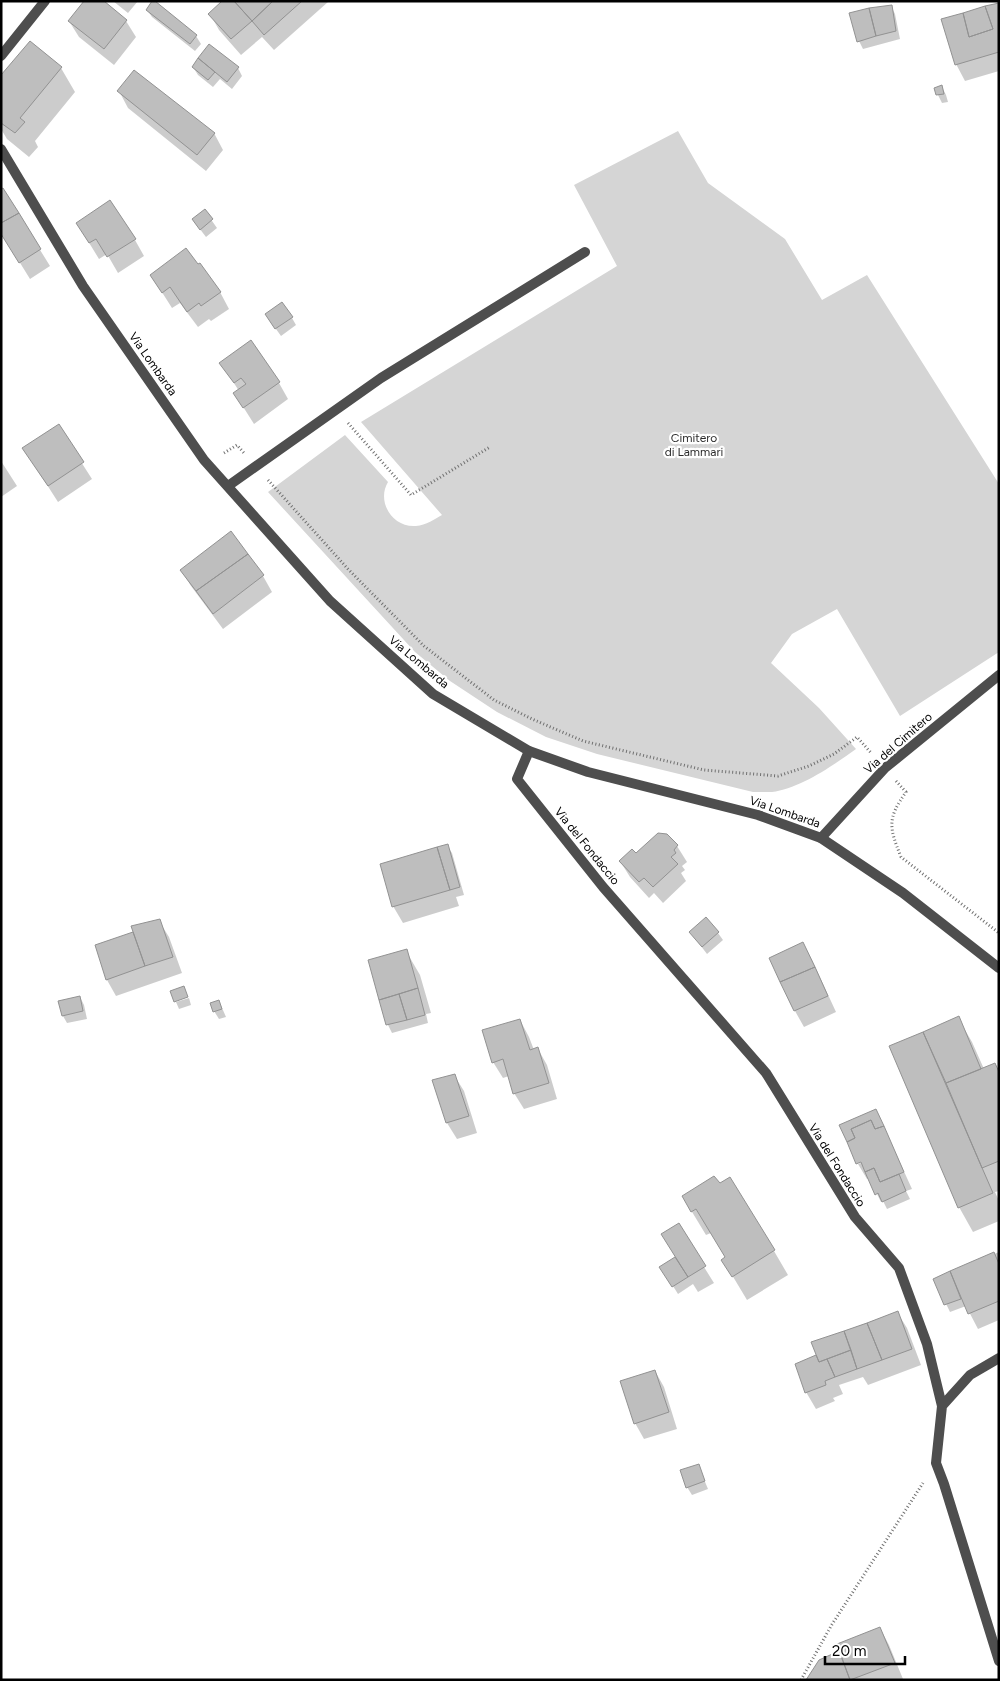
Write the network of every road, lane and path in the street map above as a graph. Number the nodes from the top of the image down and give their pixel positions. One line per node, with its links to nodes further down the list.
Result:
1 (45, 1): 2 (street)
2 (1, 56)
3 (1, 149): 9 (street, Via Lombarda)
4 (585, 252): 5 (street)
5 (336, 410): 7 (path); 8 (street)
6 (237, 445): 8 (path)
7 (490, 447)
8 (256, 467): 9 (street); 12 (path)
9 (228, 486): 11 (street, Via Lombarda)
10 (999, 675): 12 (street, Via del Cimitero)
11 (529, 751): 13 (street, Via Lombarda); 17 (street, Via del Fondaccio)
12 (885, 768): 13 (street, Via del Cimitero); 14 (path)
13 (821, 838): 15 (street, Via Lombarda)
14 (999, 933)
15 (999, 968)
16 (999, 1358): 17 (street)
17 (942, 1406): 18 (street, Via del Fondaccio)
18 (936, 1463): 19 (street, Via del Fondaccio); 20 (path)
19 (999, 1661)
20 (801, 1680)

